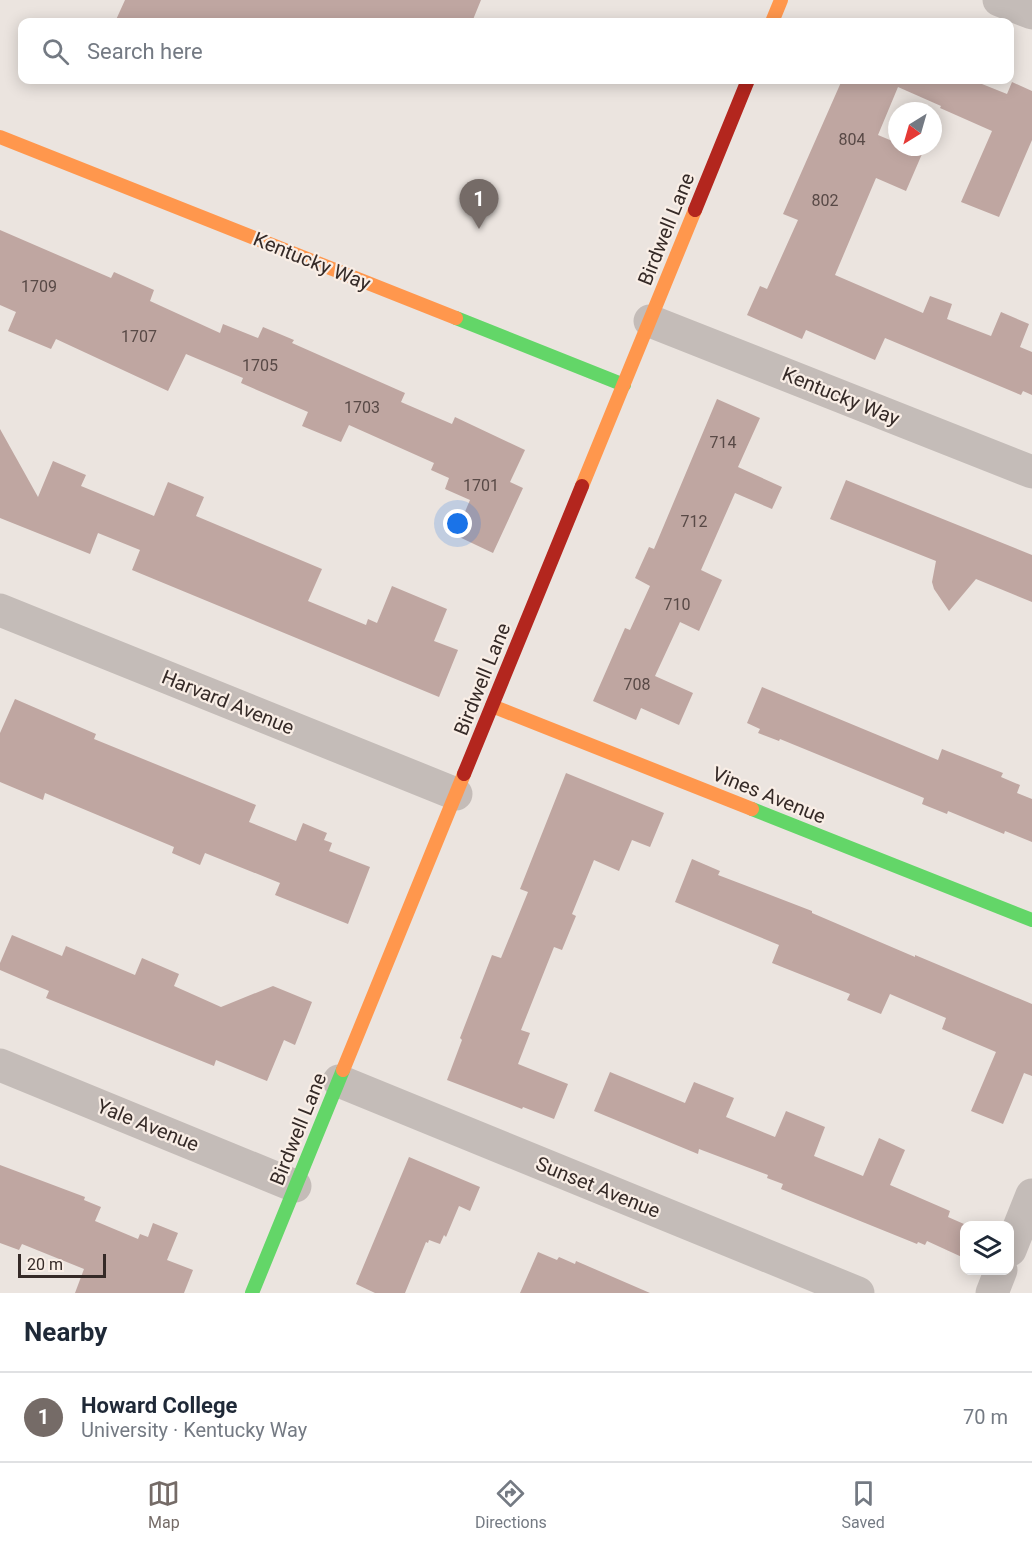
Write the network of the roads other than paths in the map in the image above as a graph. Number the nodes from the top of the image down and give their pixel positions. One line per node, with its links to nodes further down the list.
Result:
1 (781, 0): 4 (main road)
2 (999, 0): 3 (street)
3 (1032, 13)
4 (774, 18)
5 (746, 84): 7 (main road, Birdwell Lane)
6 (0, 137): 8 (main road, Kentucky Way)
7 (650, 321): 8 (main road, Birdwell Lane); 9 (street, Kentucky Way)
8 (624, 385): 11 (main road, Birdwell Lane)
9 (1032, 472)
10 (0, 610): 12 (street, Harvard Avenue)
11 (492, 706): 12 (main road, Birdwell Lane); 13 (main road, Vines Avenue)
12 (456, 794): 15 (main road, Birdwell Lane)
13 (1032, 920)
14 (0, 1065): 16 (street, Yale Avenue)
15 (339, 1081): 16 (main road, Birdwell Lane); 21 (street, Sunset Avenue)
16 (296, 1186): 20 (main road, Birdwell Lane)
17 (1032, 1195): 18 (street)
18 (1014, 1240)
19 (999, 1275): 22 (street)
20 (252, 1293)
21 (858, 1293)
22 (992, 1293)

